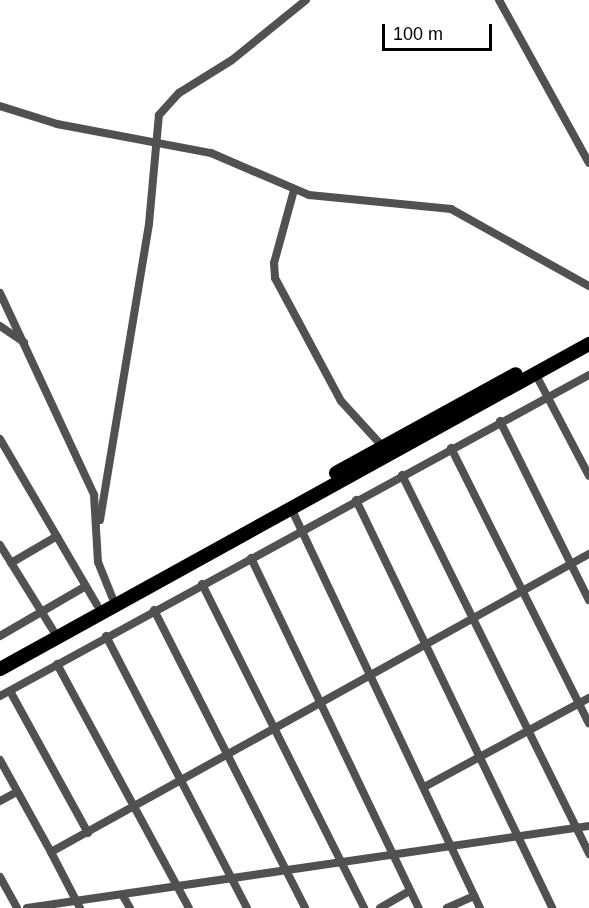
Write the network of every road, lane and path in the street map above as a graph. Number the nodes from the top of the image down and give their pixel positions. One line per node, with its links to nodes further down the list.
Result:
1 (306, 0): 4 (street)
2 (499, 0): 5 (street)
3 (0, 106): 4 (street)
4 (157, 142): 6 (street); 24 (street)
5 (589, 163)
6 (294, 190): 7 (street); 18 (street)
7 (589, 286)
8 (0, 293): 12 (street)
9 (0, 326): 12 (street)
10 (589, 334): 18 (highway)
11 (589, 344): 13 (highway)
12 (27, 345): 24 (street)
13 (535, 374): 15 (street); 23 (highway)
14 (589, 375): 15 (street)
15 (549, 398): 16 (street); 21 (street)
16 (500, 421): 19 (street); 31 (street)
17 (0, 439): 26 (street)
18 (383, 447): 35 (highway)
19 (451, 448): 20 (street); 34 (street)
20 (402, 475): 22 (street); 40 (street)
21 (589, 476)
22 (356, 500): 25 (street); 44 (street)
23 (291, 508): 25 (street); 47 (highway)
24 (100, 520): 35 (street)
25 (302, 530): 29 (street); 48 (street)
26 (57, 536): 30 (street); 33 (street)
27 (0, 545): 30 (street)
28 (589, 554): 31 (street)
29 (251, 558): 32 (street); 52 (street)
30 (11, 564): 39 (street)
31 (571, 565): 34 (street); 36 (street)
32 (202, 584): 38 (street); 55 (street)
33 (86, 586): 37 (street); 39 (street)
34 (523, 592): 40 (street); 53 (street)
35 (112, 597): 37 (highway)
36 (589, 600)
37 (97, 605): 41 (highway)
38 (154, 610): 43 (street); 57 (street)
39 (41, 612): 41 (street); 42 (street)
40 (474, 619): 44 (street); 56 (street)
41 (53, 630): 45 (highway)
42 (0, 636)
43 (106, 636): 46 (street); 60 (street)
44 (426, 646): 48 (street); 58 (street)
45 (0, 659)
46 (57, 664): 49 (street); 64 (street)
47 (0, 669)
48 (372, 675): 52 (street); 61 (street)
49 (10, 691): 50 (street); 67 (street)
50 (0, 696)
51 (589, 698): 53 (street)
52 (321, 702): 55 (street); 72 (street)
53 (579, 704): 54 (street); 56 (street)
54 (589, 723)
55 (274, 727): 57 (street); 73 (street)
56 (529, 731): 58 (street); 66 (street)
57 (228, 754): 60 (street); 74 (street)
58 (480, 758): 61 (street); 68 (street)
59 (0, 760): 62 (street)
60 (180, 781): 64 (street); 76 (street)
61 (426, 786): 69 (street)
62 (17, 792): 63 (street); 70 (street)
63 (0, 801)
64 (134, 807): 67 (street); 77 (street)
65 (589, 826): 66 (street)
66 (577, 828): 68 (street); 71 (street)
67 (88, 833): 70 (street)
68 (518, 838): 69 (street); 93 (street)
69 (454, 849): 72 (street); 80 (street)
70 (51, 852): 81 (street)
71 (589, 854)
72 (394, 856): 73 (street); 78 (street)
73 (343, 863): 74 (street); 88 (street)
74 (287, 872): 76 (street); 87 (street)
75 (0, 877): 82 (street)
76 (232, 879): 77 (street); 86 (street)
77 (178, 889): 79 (street); 85 (street)
78 (411, 891): 89 (street); 90 (street)
79 (123, 896): 81 (street); 84 (street)
80 (474, 896): 91 (street); 92 (street)
81 (78, 905): 83 (street)
82 (17, 908)
83 (27, 908)
84 (130, 908)
85 (189, 908)
86 (247, 908)
87 (305, 908)
88 (364, 908)
89 (380, 908)
90 (418, 908)
91 (447, 908)
92 (480, 908)
93 (552, 908)

